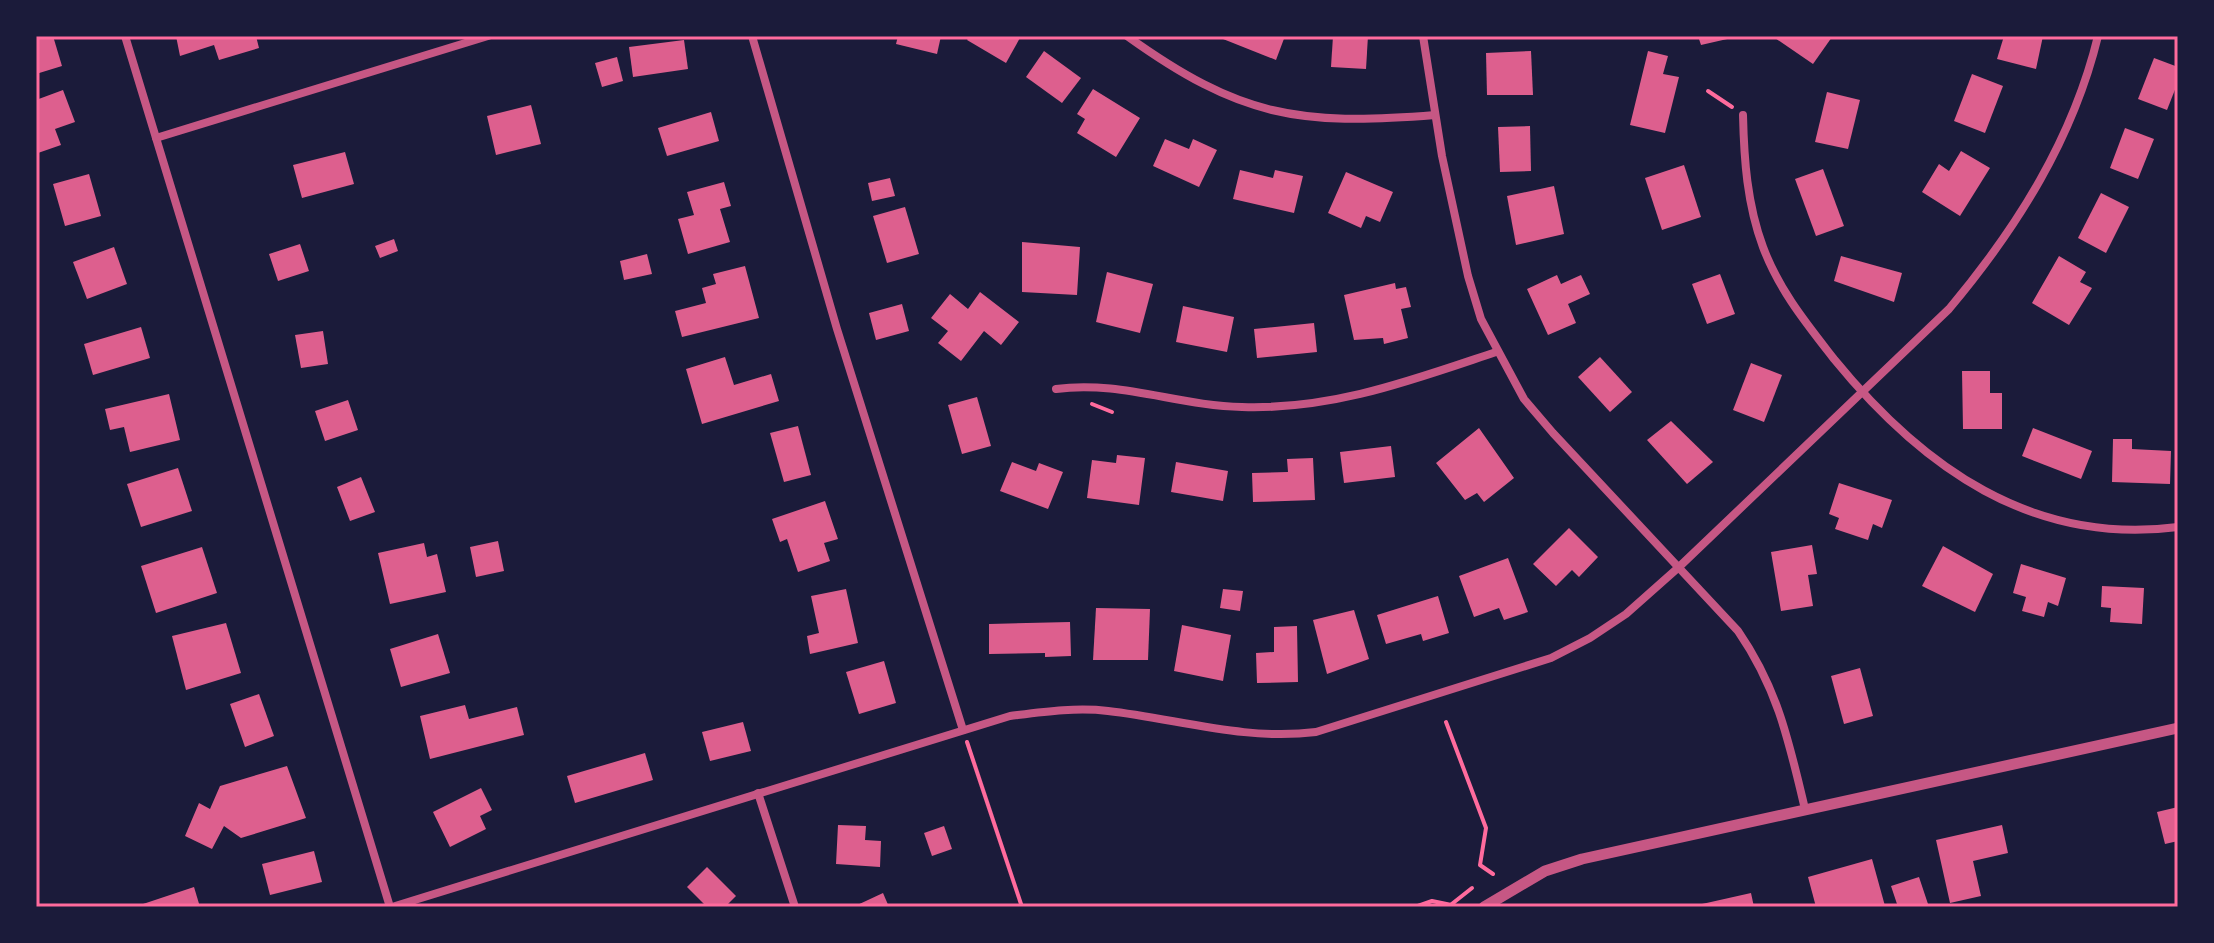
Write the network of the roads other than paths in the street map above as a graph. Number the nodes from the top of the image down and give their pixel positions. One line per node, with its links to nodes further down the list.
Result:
1 (125, 36): 9 (street)
2 (488, 36): 9 (street)
3 (752, 36): 16 (street)
4 (1127, 36): 7 (street)
5 (1423, 36): 7 (street)
6 (2098, 36): 12 (street)
7 (1435, 115): 10 (street)
8 (1743, 115): 12 (street)
9 (156, 138): 19 (street)
10 (1496, 352): 11 (street); 14 (street)
11 (1056, 389)
12 (1862, 393): 13 (street); 14 (street)
13 (2178, 527)
14 (1679, 567): 16 (street); 18 (street)
15 (2178, 728): 18 (street)
16 (963, 730): 17 (street)
17 (758, 793): 19 (street); 20 (street)
18 (1805, 809): 21 (street)
19 (391, 907)
20 (795, 907)
21 (1484, 907)

